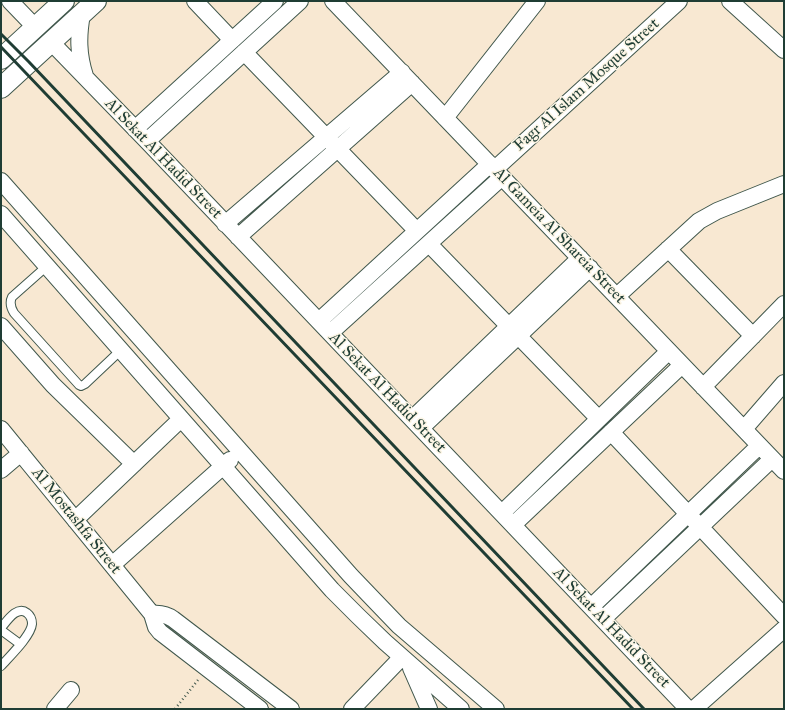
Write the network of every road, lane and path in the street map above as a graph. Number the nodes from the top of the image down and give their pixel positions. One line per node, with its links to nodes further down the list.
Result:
1 (10, 1): 11 (street)
2 (64, 1): 11 (street)
3 (195, 1): 12 (street)
4 (275, 1): 12 (street)
5 (300, 1): 15 (street)
6 (334, 1): 18 (street, Al Gameia Al Shareia Street)
7 (537, 1): 20 (street)
8 (679, 1): 25 (street, Fagr Al Islam Mosque Street)
9 (730, 1): 14 (street)
10 (89, 7): 13 (street); 17 (street, Al Sekat Al Hadid Street)
11 (36, 28): 16 (street)
12 (232, 40): 15 (street); 15 (street); 21 (street)
13 (51, 42): 17 (street, Al Sekat Al Hadid Street); 19 (street)
14 (784, 50)
15 (244, 52): 22 (street); 23 (street)
16 (1, 59)
17 (86, 78): 21 (street, Al Sekat Al Hadid Street)
18 (407, 78): 20 (street, Al Gameia Al Shareia Street); 22 (street); 24 (street)
19 (1, 88)
20 (445, 118): 25 (street, Al Gameia Al Shareia Street)
21 (135, 129): 23 (street, Al Sekat Al Hadid Street)
22 (326, 137): 24 (street); 29 (street)
23 (147, 141): 29 (street, Al Sekat Al Hadid Street)
24 (337, 149): 30 (street); 31 (street)
25 (496, 170): 30 (street, Fagr Al Islam Mosque Street); 32 (street, Fagr Al Islam Mosque Street); 35 (street, Al Gameia Al Shareia Street)
26 (1, 181): 56 (street)
27 (784, 184): 33 (street)
28 (1, 214): 36 (street)
29 (225, 224): 31 (street, Al Sekat Al Hadid Street)
30 (415, 233): 32 (street); 34 (street); 39 (street, Fagr Al Islam Mosque Street)
31 (238, 236): 39 (street, Al Sekat Al Hadid Street)
32 (432, 242): 34 (street, Fagr Al Islam Mosque Street); 41 (street)
33 (668, 249): 37 (street); 43 (street)
34 (417, 255): 42 (street, Fagr Al Islam Mosque Street)
35 (585, 263): 37 (street, Al Gameia Al Shareia Street); 41 (street)
36 (47, 266): 44 (street); 44 (lane)
37 (617, 296): 45 (street, Al Gameia Al Shareia Street)
38 (784, 304): 43 (street)
39 (319, 321): 42 (street, Al Sekat Al Hadid Street)
40 (1, 326): 59 (street)
41 (513, 331): 50 (street); 51 (street)
42 (330, 334): 51 (street, Al Sekat Al Hadid Street)
43 (753, 336): 48 (street)
44 (121, 350): 49 (street)
45 (669, 351): 46 (street, Al Gameia Al Shareia Street); 50 (street)
46 (682, 365): 48 (street, Al Gameia Al Shareia Street); 54 (street)
47 (784, 383): 53 (street)
48 (703, 387): 53 (street, Al Gameia Al Shareia Street)
49 (181, 419): 59 (street); 60 (street)
50 (597, 421): 54 (street); 54 (street); 63 (street)
51 (416, 424): 63 (street, Al Sekat Al Hadid Street)
52 (1, 429): 57 (street, Al Mostashfa Street)
53 (744, 429): 55 (street, Al Gameia Al Shareia Street)
54 (609, 434): 64 (street); 66 (street)
55 (760, 446): 58 (street, Al Gameia Al Shareia Street); 64 (street)
56 (241, 451): 60 (street); 87 (street)
57 (20, 453): 61 (street); 65 (street, Al Mostashfa Street)
58 (772, 459): 62 (street, Al Gameia Al Shareia Street); 67 (street)
59 (134, 464): 65 (street)
60 (223, 467): 68 (street); 76 (street)
61 (1, 470)
62 (784, 472)
63 (502, 513): 66 (street, Al Sekat Al Hadid Street)
64 (688, 514): 67 (street); 69 (street)
65 (75, 520): 68 (street, Al Mostashfa Street)
66 (513, 525): 69 (street, Al Sekat Al Hadid Street)
67 (700, 526): 71 (street); 72 (street)
68 (112, 565): 70 (street, Al Mostashfa Street)
69 (591, 607): 72 (street, Al Sekat Al Hadid Street)
70 (152, 614): 78 (street, Al Mostashfa Street); 80 (street)
71 (784, 616)
72 (602, 619): 88 (street, Al Sekat Al Hadid Street)
73 (1, 629): 75 (lane); 75 (lane)
74 (784, 629): 89 (street)
75 (20, 644): 77 (lane)
76 (405, 660): 84 (street); 85 (street); 86 (street)
77 (1, 666)
78 (207, 668): 82 (path); 83 (street, Al Mostashfa Street)
79 (71, 690): 81 (street)
80 (289, 708)
81 (55, 709)
82 (175, 709)
83 (260, 709)
84 (352, 709)
85 (429, 709)
86 (461, 709)
87 (496, 709)
88 (688, 709)
89 (694, 709)

